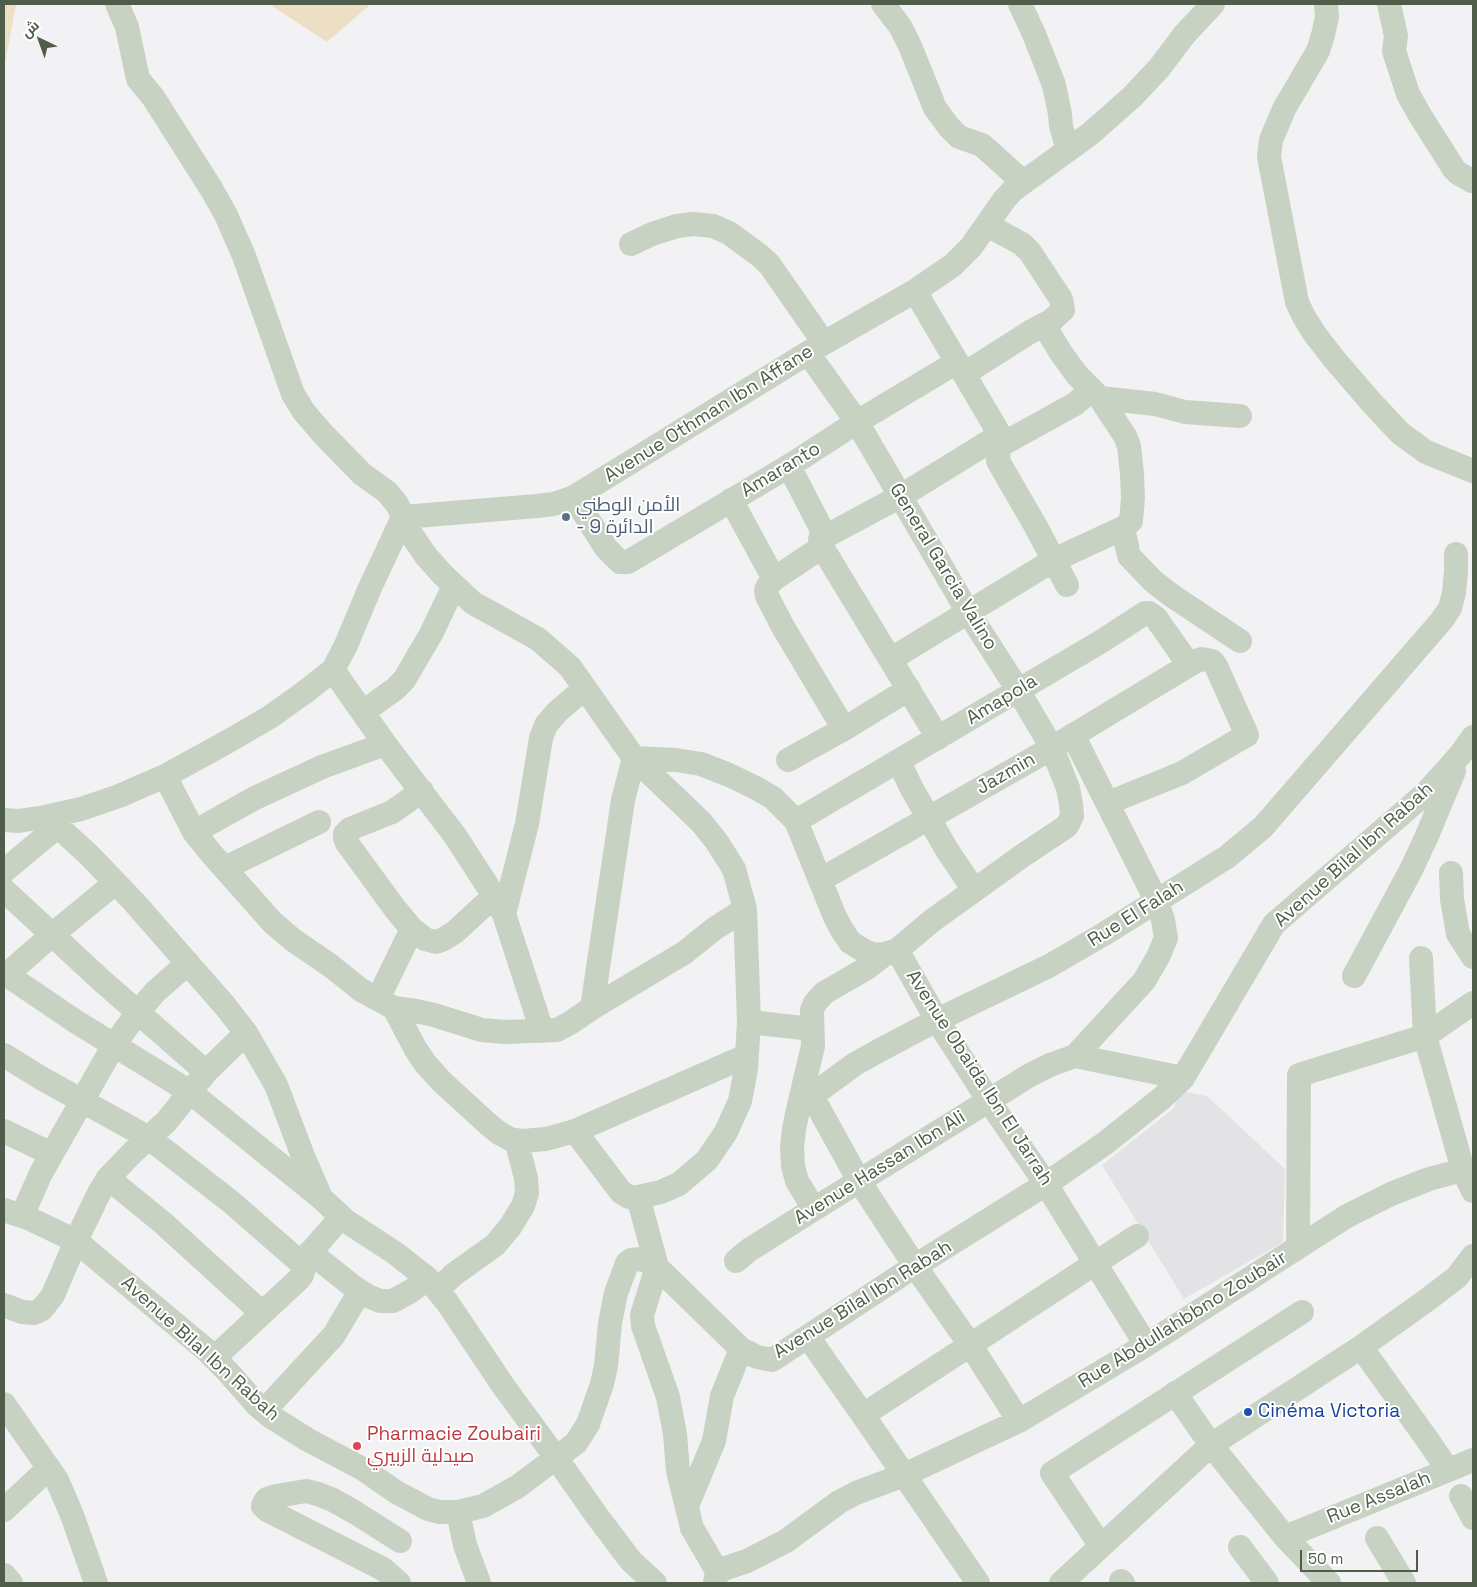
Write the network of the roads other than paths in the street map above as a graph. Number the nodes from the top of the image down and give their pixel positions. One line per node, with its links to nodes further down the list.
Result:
1 (117, 4): 25 (street)
2 (883, 4): 9 (street)
3 (1020, 4): 7 (street)
4 (1212, 4): 7 (street, Avenue Othman Ibn Affane)
5 (1326, 4): 21 (street)
6 (1389, 4): 8 (street)
7 (1068, 150): 9 (street, Avenue Othman Ibn Affane)
8 (1472, 181)
9 (1023, 182): 10 (street, Avenue Othman Ibn Affane)
10 (987, 225): 12 (street, Avenue Othman Ibn Affane); 13 (street, Amaranto)
11 (631, 244): 14 (street, General Garcia Valino)
12 (915, 291): 14 (street, Avenue Othman Ibn Affane); 15 (street)
13 (1044, 325): 15 (street, Amaranto); 16 (street)
14 (816, 348): 18 (street, General Garcia Valino); 23 (street, Avenue Othman Ibn Affane)
15 (961, 368): 18 (street, Amaranto); 19 (street)
16 (1096, 394): 17 (street); 19 (street); 26 (street)
17 (1240, 416)
18 (857, 422): 20 (street, Amaranto); 22 (street, General Garcia Valino)
19 (1000, 441): 22 (street); 29 (street)
20 (789, 466): 24 (street, Amaranto); 27 (street)
21 (1473, 471)
22 (901, 496): 27 (street); 33 (street, General Garcia Valino)
23 (574, 497): 24 (street, Amaranto); 25 (street, Avenue Othman Ibn Affane)
24 (731, 500): 30 (street)
25 (403, 517): 31 (street); 37 (street)
26 (1123, 528): 29 (street); 34 (street)
27 (822, 538): 30 (street); 35 (street)
28 (1456, 554): 67 (street, Rue El Falah)
29 (1054, 560): 32 (street); 33 (street)
30 (774, 578): 42 (street)
31 (454, 586): 38 (street); 41 (street)
32 (1066, 586)
33 (968, 612): 35 (street); 40 (street, General Garcia Valino)
34 (1240, 641)
35 (890, 659): 39 (street)
36 (1189, 665): 40 (street, Amapola); 43 (street, Jazmin); 53 (street)
37 (333, 670): 41 (street); 51 (street)
38 (586, 688): 48 (street); 68 (street)
39 (909, 689): 42 (street); 44 (street)
40 (1018, 690): 44 (street, Amapola); 47 (street, General Garcia Valino)
41 (363, 712): 45 (street)
42 (844, 729): 49 (street)
43 (1073, 735): 47 (street, Jazmin); 53 (street, Avenue Hassan Ibn Ali)
44 (938, 738): 50 (street, Amapola)
45 (386, 744): 52 (street); 59 (street)
46 (1467, 746): 77 (street); 93 (street, Avenue Bilal Ibn Rabah)
47 (1052, 748): 54 (street, Jazmin); 66 (street, General Garcia Valino)
48 (634, 758): 56 (street); 69 (street); 80 (street)
49 (788, 760)
50 (899, 762): 54 (street); 56 (street, Amapola)
51 (165, 776): 57 (street); 59 (street)
52 (422, 791): 68 (street); 70 (street)
53 (1108, 803): 67 (street, Avenue Hassan Ibn Ali)
54 (930, 818): 63 (street, Jazmin); 66 (street)
55 (4, 820): 57 (street)
56 (796, 821): 63 (street)
57 (51, 822): 61 (street); 64 (street)
58 (319, 822): 60 (street)
59 (194, 832): 60 (street)
60 (225, 868): 78 (street)
61 (4, 871)
62 (1451, 873): 73 (street)
63 (820, 880): 72 (street)
64 (115, 883): 71 (street); 75 (street)
65 (4, 890): 71 (street)
66 (974, 890): 72 (street, General Garcia Valino)
67 (1157, 902): 82 (street, Rue El Falah); 91 (street, Avenue Hassan Ibn Ali)
68 (499, 905): 70 (street); 85 (street)
69 (745, 909): 80 (street); 83 (street)
70 (412, 928): 78 (street)
71 (53, 934): 76 (street); 81 (street)
72 (891, 952): 82 (street, Avenue Obaida Ibn El Jarrah); 84 (street, General Garcia Valino)
73 (1473, 957)
74 (1421, 958): 87 (street)
75 (188, 963): 81 (street); 86 (street)
76 (5, 975): 88 (street)
77 (1354, 976)
78 (386, 1003): 85 (street); 101 (street)
79 (1473, 1003): 87 (street)
80 (592, 1008): 85 (street)
81 (138, 1012): 88 (street); 92 (street)
82 (937, 1020): 96 (street, Rue El Falah); 97 (street, Avenue Obaida Ibn El Jarrah)
83 (749, 1022): 84 (street); 90 (street)
84 (812, 1029): 96 (street, General Garcia Valino)
85 (542, 1031)
86 (246, 1033): 92 (street); 107 (street)
87 (1425, 1036): 104 (street); 114 (street)
88 (114, 1045): 94 (street); 95 (street)
89 (4, 1055): 95 (street)
90 (746, 1056): 99 (street); 108 (street)
91 (1075, 1056): 93 (street); 97 (street, Avenue Hassan Ibn Ali)
92 (206, 1072): 94 (street)
93 (1183, 1078): 106 (street, Avenue Bilal Ibn Rabah)
94 (190, 1092): 100 (street); 107 (street)
95 (82, 1100): 100 (street); 102 (street)
96 (806, 1100): 105 (street); 109 (street)
97 (989, 1101): 105 (street, Avenue Hassan Ibn Ali); 106 (street, Avenue Obaida Ibn El Jarrah)
98 (4, 1131): 102 (street)
99 (575, 1131): 101 (street); 108 (street)
100 (150, 1138): 103 (street); 116 (street)
101 (516, 1140): 121 (street)
102 (52, 1154): 110 (street)
103 (108, 1178): 113 (street); 125 (street)
104 (1468, 1180): 114 (street, Rue Abdullahbbno Zoubair)
105 (859, 1181): 109 (street, Avenue Hassan Ibn Ali); 119 (street)
106 (1046, 1184): 118 (street, Avenue Obaida Ibn El Jarrah); 119 (street, Avenue Bilal Ibn Rabah)
107 (320, 1197): 111 (street)
108 (638, 1197): 120 (street)
109 (814, 1209): 117 (street, Avenue Hassan Ibn Ali)
110 (13, 1213): 113 (street, Avenue Bilal Ibn Rabah)
111 (342, 1217): 116 (street); 121 (street)
112 (1137, 1236): 118 (street)
113 (76, 1240): 123 (street); 131 (street, Avenue Bilal Ibn Rabah)
114 (1298, 1247): 128 (street, Rue Abdullahbbno Zoubair)
115 (1473, 1256): 129 (street)
116 (305, 1257): 122 (street); 125 (street)
117 (736, 1261)
118 (1095, 1263): 127 (street); 128 (street, Avenue Obaida Ibn El Jarrah)
119 (915, 1266): 126 (street, Avenue Bilal Ibn Rabah); 127 (street)
120 (657, 1268): 130 (street, Avenue Bilal Ibn Rabah); 138 (street, Avenue Bilal Ibn Rabah); 144 (street)
121 (433, 1284): 122 (street); 138 (street)
122 (360, 1291): 134 (street)
123 (4, 1305)
124 (1302, 1312): 132 (street)
125 (262, 1313): 131 (street)
126 (808, 1337): 130 (street, Avenue Bilal Ibn Rabah); 135 (street)
127 (971, 1346): 135 (street); 136 (street)
128 (1146, 1346): 136 (street, Rue Abdullahbbno Zoubair)
129 (1361, 1347): 137 (street); 141 (street)
130 (741, 1349): 144 (street)
131 (214, 1358): 134 (street, Avenue Bilal Ibn Rabah)
132 (1175, 1393): 137 (street); 151 (street)
133 (4, 1404): 140 (street)
134 (264, 1411): 146 (street, Avenue Bilal Ibn Rabah)
135 (864, 1416): 142 (street)
136 (1019, 1421): 142 (street, Rue Abdullahbbno Zoubair)
137 (1211, 1445): 148 (street); 151 (street)
138 (557, 1459): 146 (street, Avenue Bilal Ibn Rabah); 159 (street)
139 (1473, 1460): 141 (street, Rue Assalah)
140 (49, 1468): 145 (street); 156 (street)
141 (1448, 1470): 148 (street, Rue Assalah)
142 (904, 1475): 154 (street, Rue Abdullahbbno Zoubair); 160 (street)
143 (1461, 1496): 147 (street)
144 (686, 1506): 154 (street)
145 (4, 1510)
146 (458, 1512): 158 (street)
147 (1473, 1518)
148 (1285, 1537): 163 (street)
149 (1377, 1538): 164 (street)
150 (400, 1541): 157 (street)
151 (1101, 1546): 161 (street)
152 (1240, 1547): 162 (street)
153 (4, 1576): 155 (street)
154 (716, 1577)
155 (11, 1583)
156 (96, 1583)
157 (399, 1583)
158 (479, 1583)
159 (655, 1583)
160 (978, 1583)
161 (1062, 1583)
162 (1267, 1583)
163 (1329, 1583)
164 (1404, 1583)

